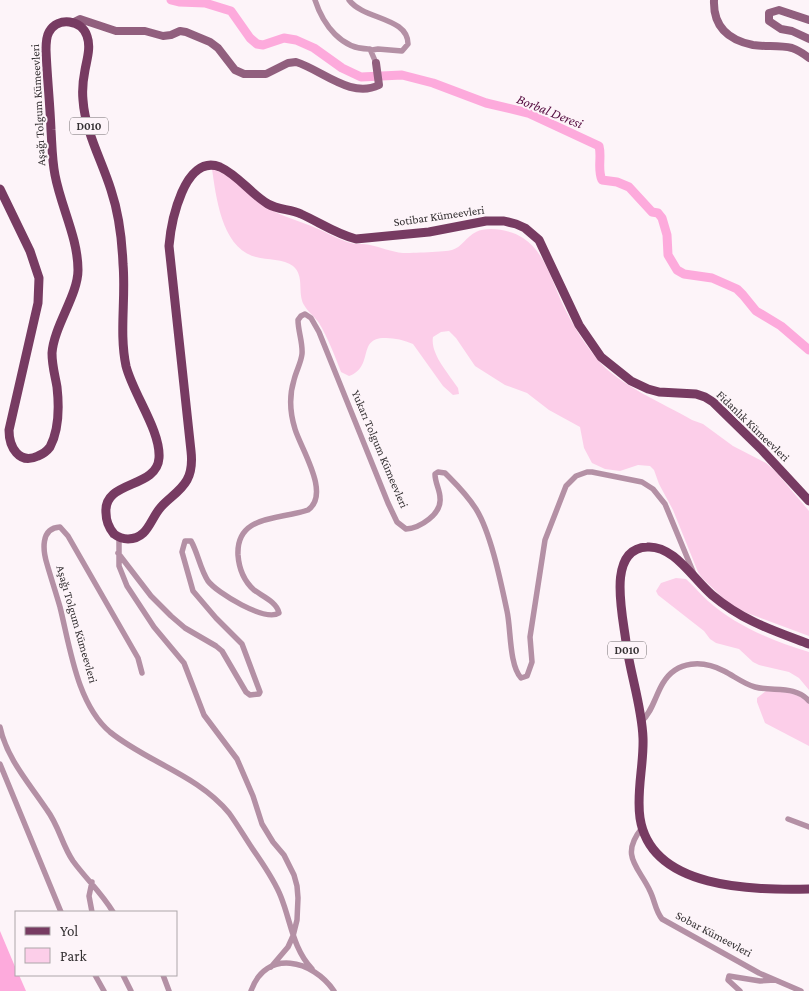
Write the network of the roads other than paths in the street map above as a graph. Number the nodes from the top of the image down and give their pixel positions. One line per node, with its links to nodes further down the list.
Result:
1 (315, 0): 7 (street)
2 (349, 0): 7 (street)
3 (714, 0): 8 (street)
4 (809, 20): 6 (street)
5 (74, 22): 9 (street); 10 (main road, Aşağı Tolgum Kümeevleri / D010); 13 (main road, D010)
6 (809, 39)
7 (372, 50): 9 (street)
8 (809, 58)
9 (376, 63)
10 (0, 188)
11 (613, 368): 12 (main road, Fidanlık Kümeevleri); 13 (main road, Sotibar Kümeevleri)
12 (809, 501)
13 (119, 537): 14 (street)
14 (118, 553): 15 (street, Yukarı Tolgum Kümeevleri); 30 (street)
15 (696, 580): 16 (main road, D010); 19 (main road, D010)
16 (809, 644)
17 (142, 673): 30 (street, Aşağı Tolgum Kümeevleri)
18 (809, 701): 19 (street)
19 (641, 722): 24 (main road, D010)
20 (0, 727): 25 (street)
21 (0, 764): 27 (street)
22 (788, 819): 23 (street)
23 (809, 827)
24 (642, 828): 26 (main road, D010); 36 (street, Sobar Kümeevleri)
25 (92, 882): 28 (street); 29 (street)
26 (809, 889)
27 (61, 911)
28 (92, 911)
29 (112, 911)
30 (294, 936): 31 (street); 32 (street, Aşağı Tolgum Kümeevleri)
31 (271, 966): 32 (street, Aşağı Tolgum Kümeevleri); 40 (street)
32 (312, 969): 41 (street, Aşağı Tolgum Kümeevleri)
33 (96, 976): 37 (street)
34 (124, 976): 38 (street)
35 (163, 976): 39 (street)
36 (775, 980): 42 (street, Sobar Kümeevleri); 43 (street, Sobar Kümeevleri)
37 (104, 991)
38 (131, 991)
39 (169, 991)
40 (251, 991)
41 (334, 991)
42 (740, 991)
43 (801, 991)

